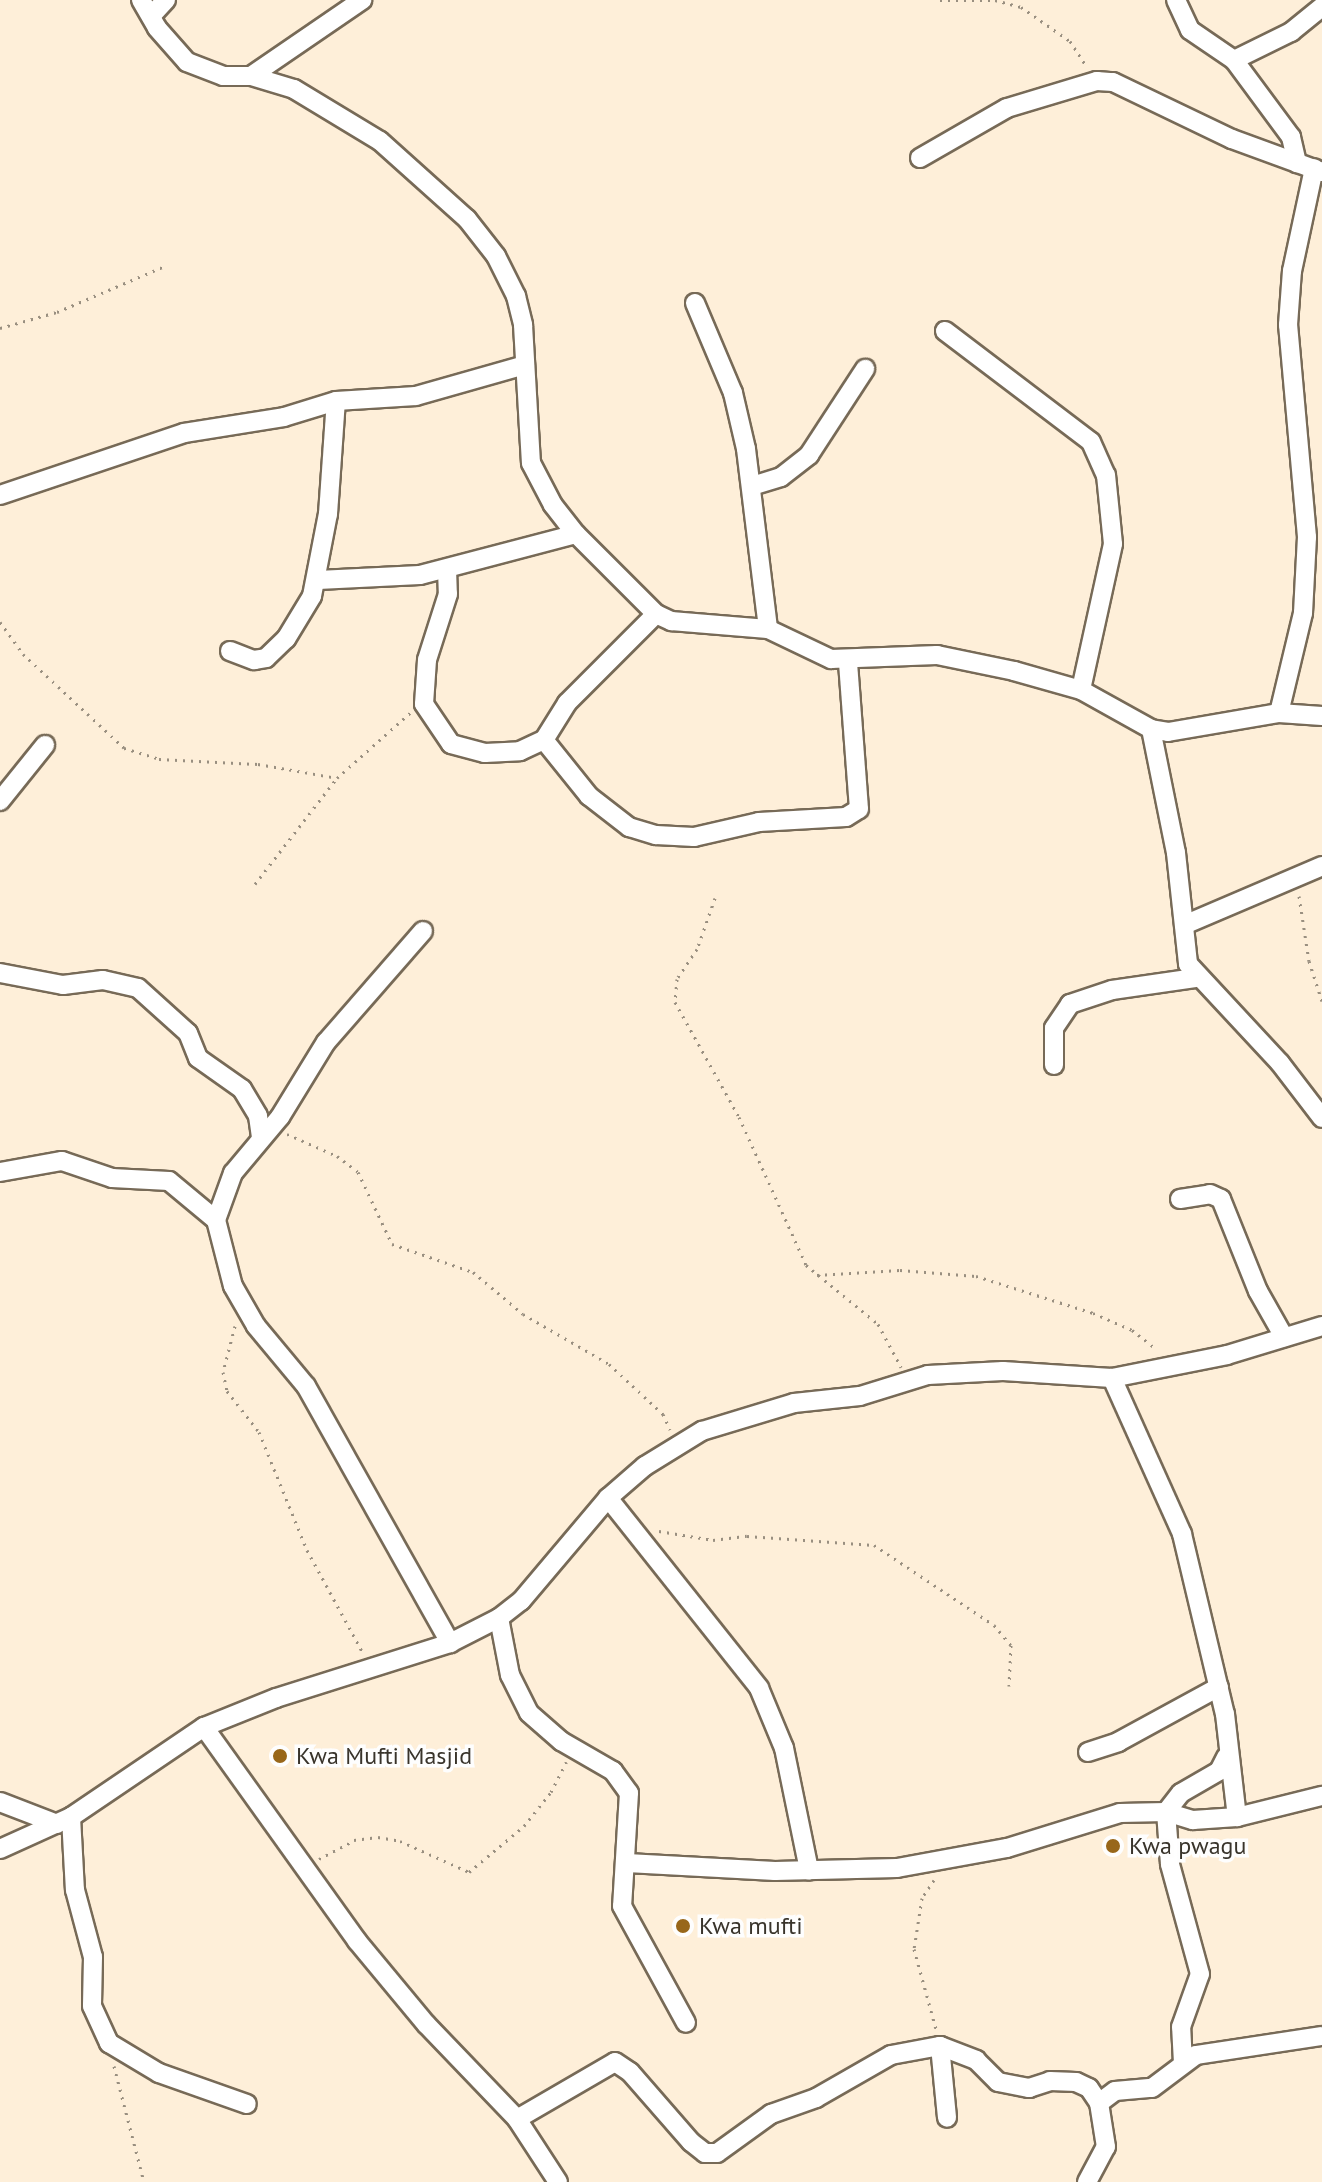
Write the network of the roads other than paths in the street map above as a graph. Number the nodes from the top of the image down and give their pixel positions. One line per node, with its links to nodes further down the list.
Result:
1 (166, 0): 5 (street)
2 (362, 0): 7 (street)
3 (1176, 0): 6 (street)
4 (1322, 7): 6 (street)
5 (146, 8): 7 (street)
6 (1234, 60): 9 (street)
7 (251, 76): 12 (street)
8 (920, 158): 9 (street)
9 (1311, 167): 25 (street)
10 (695, 303): 15 (street)
11 (945, 331): 24 (street)
12 (525, 365): 14 (street); 17 (street)
13 (865, 369): 15 (street)
14 (336, 401): 16 (street); 19 (street)
15 (752, 486): 21 (street)
16 (0, 495)
17 (576, 534): 18 (street); 20 (street)
18 (447, 569): 19 (street); 28 (street)
19 (318, 580): 22 (street)
20 (656, 614): 21 (street); 28 (street)
21 (768, 629): 23 (street)
22 (230, 651)
23 (848, 661): 24 (street); 28 (street)
24 (1081, 690): 27 (street)
25 (1279, 713): 26 (street); 27 (street)
26 (1322, 716)
27 (1151, 729): 32 (street)
28 (544, 740)
29 (45, 745): 30 (street)
30 (0, 801)
31 (1322, 866): 32 (street)
32 (1184, 925): 35 (street)
33 (423, 931): 38 (street)
34 (0, 973): 38 (street)
35 (1195, 978): 36 (street); 37 (street)
36 (1054, 1065)
37 (1322, 1118)
38 (266, 1132): 41 (street)
39 (0, 1172): 41 (street)
40 (1180, 1199): 43 (street)
41 (216, 1220): 47 (street)
42 (1322, 1326): 43 (street)
43 (1284, 1337): 44 (street)
44 (1112, 1378): 45 (street); 48 (street)
45 (608, 1498): 46 (street); 59 (street)
46 (499, 1618): 47 (street); 58 (street)
47 (450, 1643): 49 (street)
48 (1219, 1687): 50 (street); 51 (street)
49 (204, 1727): 56 (street); 67 (street)
50 (1088, 1752)
51 (1226, 1757): 54 (street); 55 (street)
52 (1322, 1796): 55 (street)
53 (0, 1802): 56 (street)
54 (1166, 1812): 55 (street); 59 (street); 63 (street)
55 (1237, 1817)
56 (64, 1820): 57 (street); 65 (street)
57 (0, 1849)
58 (627, 1863): 59 (street); 60 (street)
59 (809, 1870)
60 (686, 2023)
61 (1322, 2036): 63 (street)
62 (940, 2046): 64 (street); 66 (street); 67 (street)
63 (1183, 2063): 64 (street)
64 (1099, 2103): 69 (street)
65 (247, 2104)
66 (947, 2118)
67 (517, 2119): 68 (street)
68 (558, 2182)
69 (1087, 2182)

